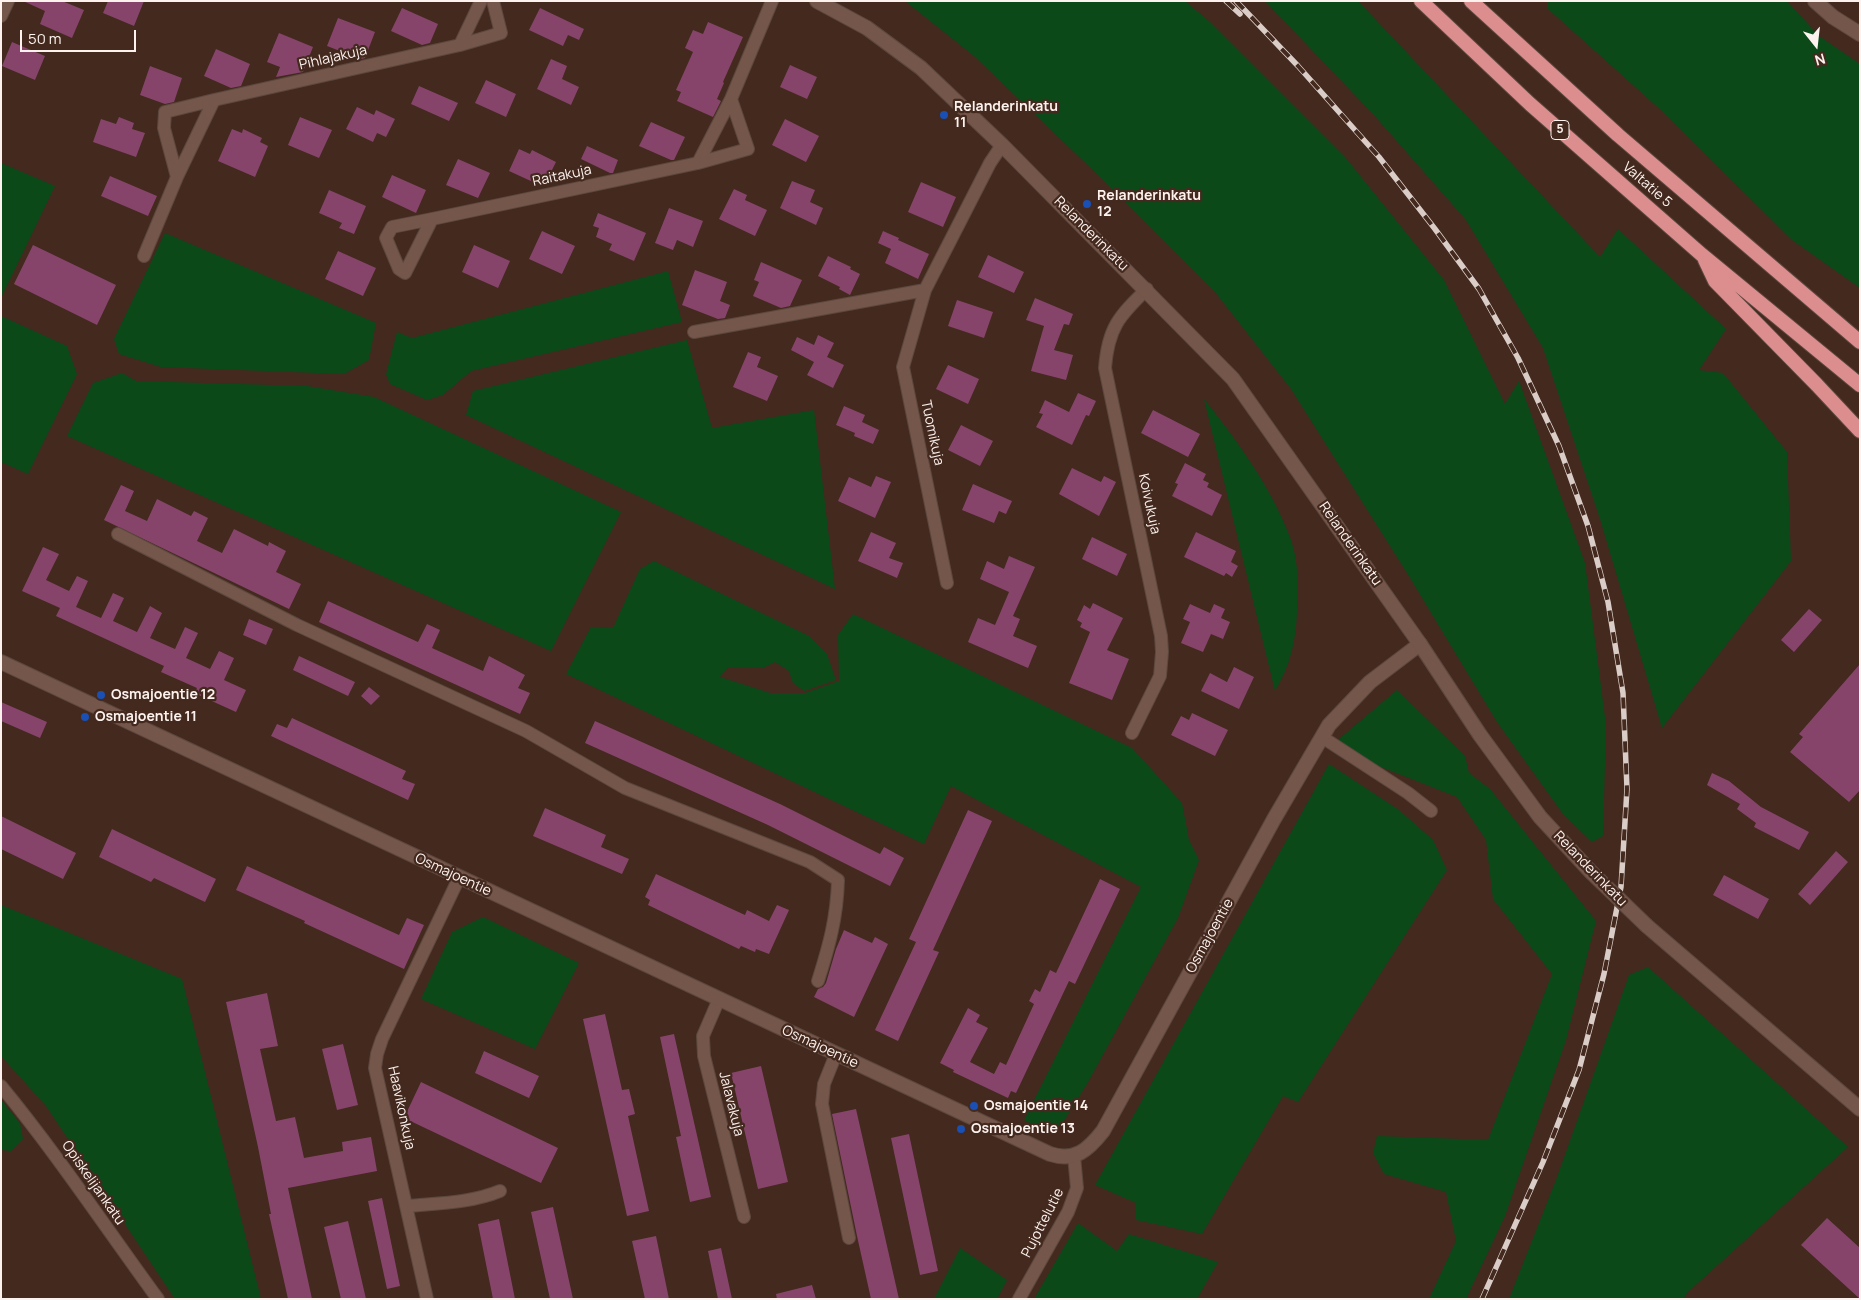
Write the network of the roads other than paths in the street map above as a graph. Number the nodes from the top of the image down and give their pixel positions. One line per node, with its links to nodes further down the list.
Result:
1 (8, 1): 9 (street)
2 (481, 1): 11 (street)
3 (492, 1): 11 (street, Pihlajakuja)
4 (772, 1): 12 (street)
5 (817, 1): 14 (street, Relanderinkatu)
6 (1421, 1): 18 (highway, Valtatie 5 / 5)
7 (1471, 1): 23 (highway, Valtatie 5)
8 (1815, 1): 10 (street)
9 (1, 16)
10 (1860, 34)
11 (460, 45): 13 (street, Pihlajakuja)
12 (731, 99): 15 (street); 15 (street, Raitakuja)
13 (214, 100): 16 (street); 16 (street, Pihlajakuja)
14 (1002, 145): 20 (street, Tuomikuja); 21 (street, Relanderinkatu)
15 (698, 164): 17 (street, Raitakuja)
16 (177, 177): 19 (street)
17 (432, 218)
18 (1702, 255): 24 (highway, Valtatie 5 / 5); 25 (highway)
19 (144, 256)
20 (926, 290): 22 (street); 27 (street, Tuomikuja)
21 (1147, 290): 28 (street, Relanderinkatu); 32 (street, Koivukuja)
22 (694, 332)
23 (1860, 342)
24 (1860, 385)
25 (1860, 431)
26 (118, 534): 31 (street)
27 (947, 583)
28 (1420, 644): 33 (street, Osmajoentie); 40 (street, Relanderinkatu, bridge)
29 (1, 662): 35 (street, Osmajoentie)
30 (543, 729): 31 (street)
31 (526, 731): 36 (street)
32 (1132, 732)
33 (1322, 737): 34 (street); 41 (street, Osmajoentie)
34 (1431, 811)
35 (459, 878): 37 (street, Osmajoentie); 43 (street, Haavikonkuja)
36 (818, 981)
37 (718, 999): 38 (street, Osmajoentie); 44 (street, Jalavakuja)
38 (836, 1054): 41 (street, Osmajoentie); 45 (street)
39 (1, 1086): 46 (street, Opiskelijankatu)
40 (1860, 1109)
41 (1074, 1156): 48 (street, Pujottelutie)
42 (500, 1191): 43 (street)
43 (406, 1206): 47 (street, Haavikonkuja)
44 (744, 1217)
45 (850, 1238)
46 (158, 1299)
47 (428, 1299)
48 (1019, 1299)

